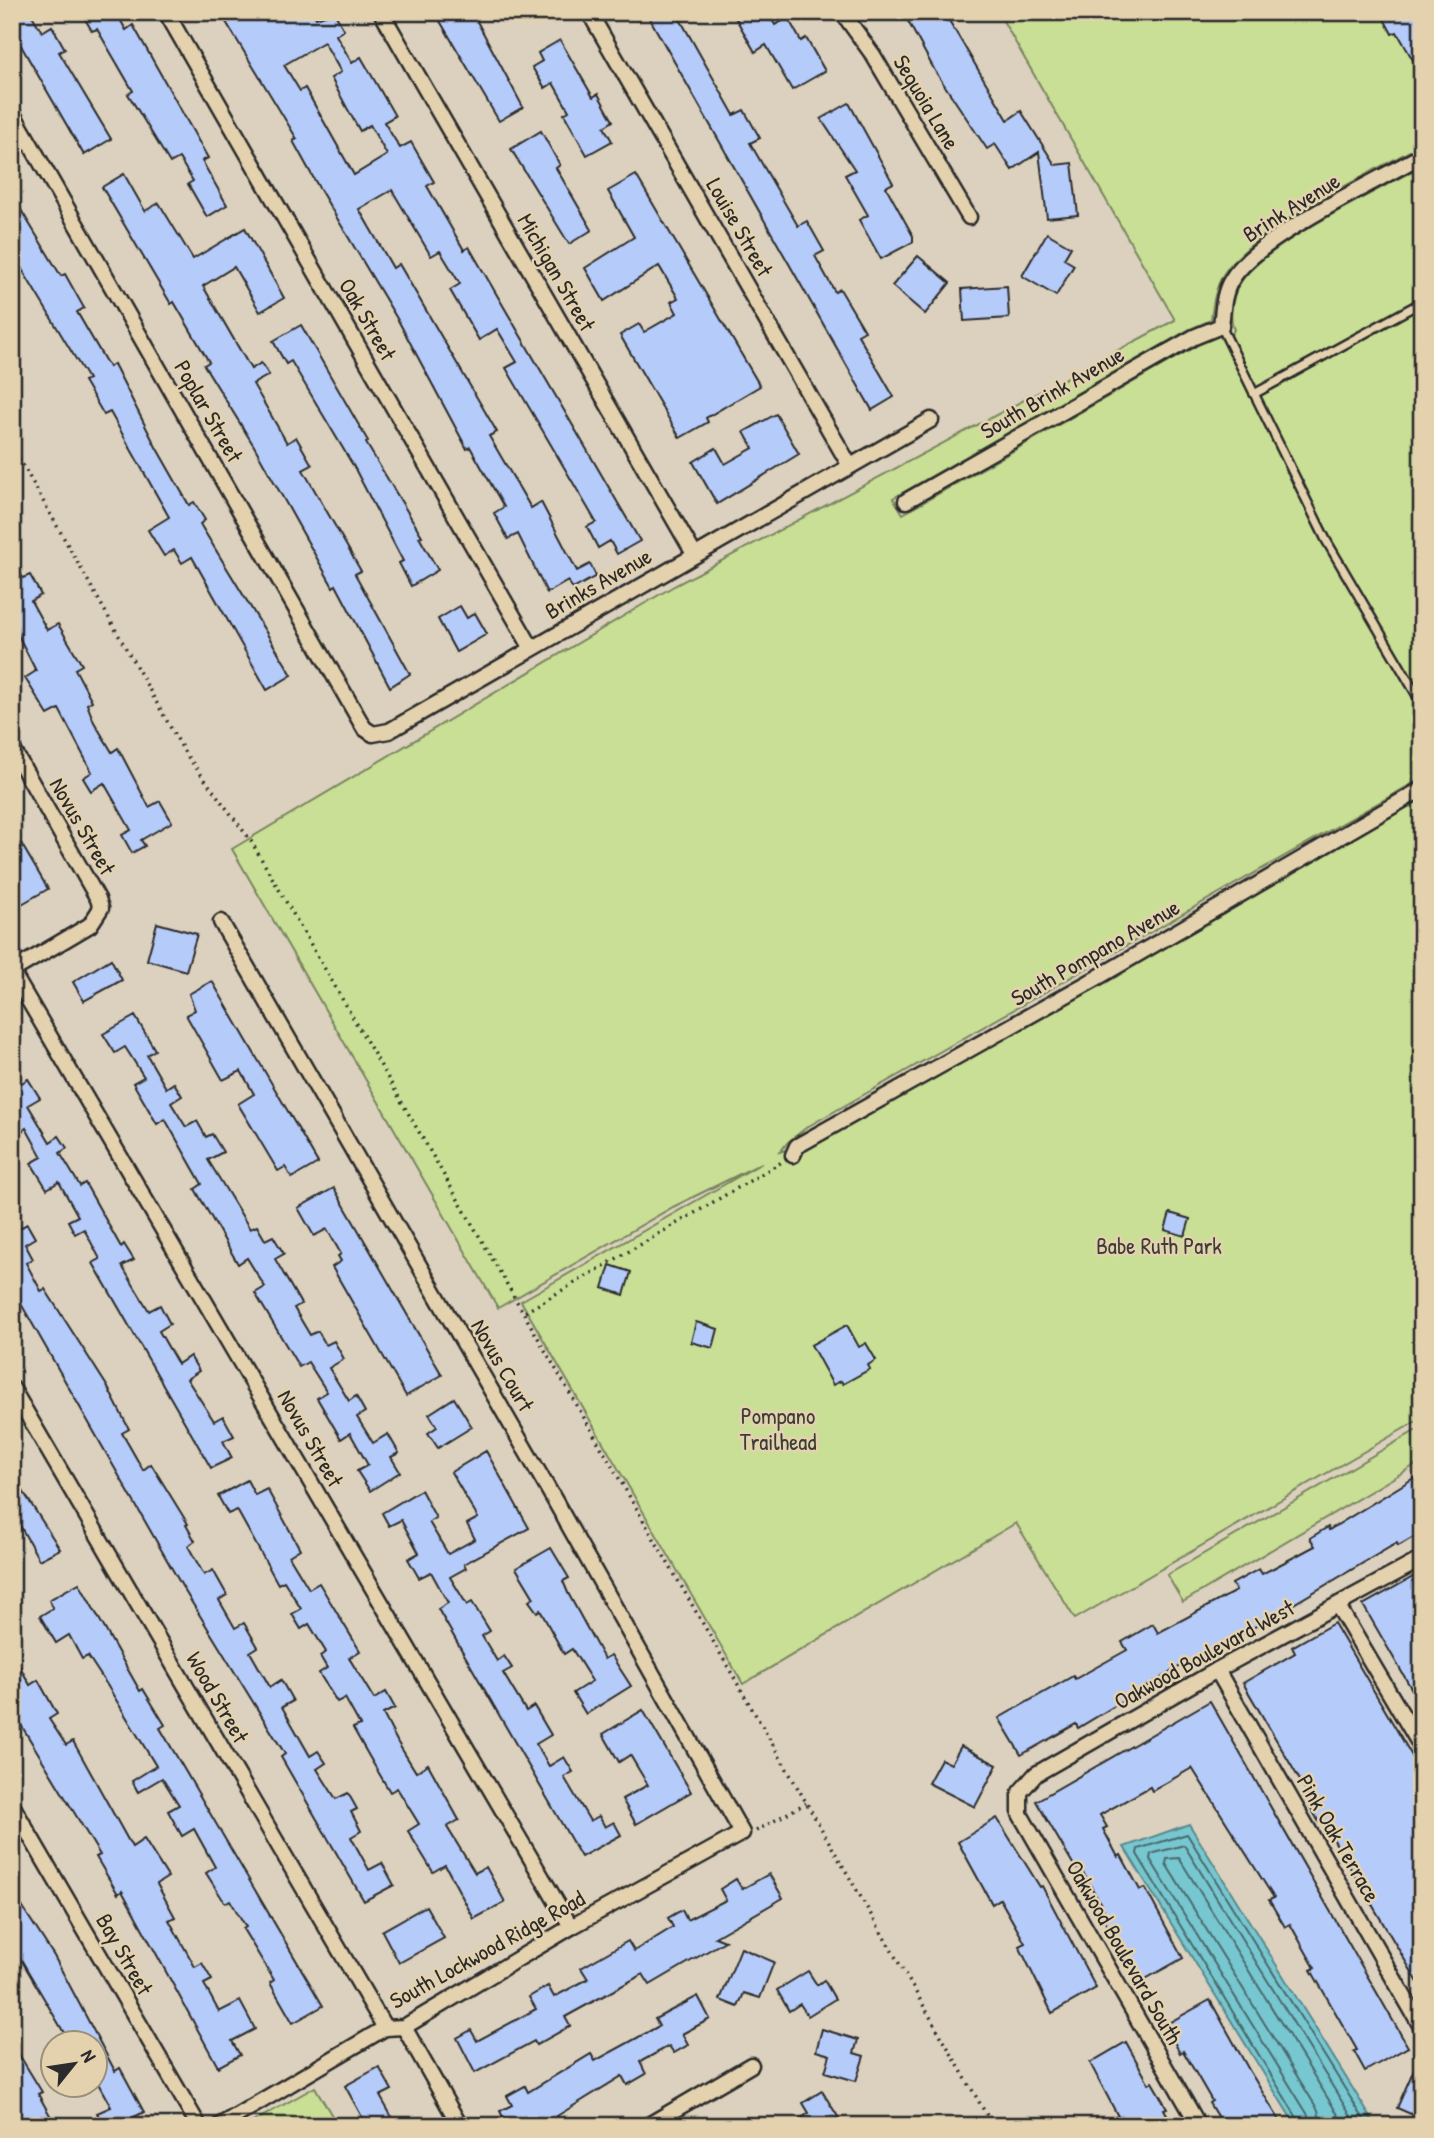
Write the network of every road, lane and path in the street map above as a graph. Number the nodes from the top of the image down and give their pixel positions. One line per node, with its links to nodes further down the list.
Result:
1 (166, 12): 16 (street, Oak Street)
2 (381, 12): 15 (street, Michigan Street)
3 (589, 12): 13 (street, Louise Street)
4 (842, 12): 7 (street, Sequoia Lane)
5 (12, 111): 18 (street, Poplar Street)
6 (1422, 155): 9 (street, Brink Avenue)
7 (969, 217)
8 (1422, 302): 10 (lane)
9 (1221, 326): 10 (lane); 14 (street, South Brink Avenue)
10 (1254, 394): 17 (lane)
11 (931, 420): 13 (street)
12 (12, 446): 24 (path)
13 (850, 466): 15 (street, Brinks Avenue)
14 (906, 501)
15 (694, 554): 16 (street, Brinks Avenue)
16 (531, 648): 18 (street, Brinks Avenue)
17 (1422, 704)
18 (368, 731)
19 (12, 748): 22 (street, Novus Street)
20 (1422, 789): 23 (street, South Pompano Avenue)
21 (221, 922): 33 (street, Novus Court)
22 (12, 971): 34 (street, Novus Street)
23 (793, 1155): 24 (path)
24 (525, 1312): 31 (path)
25 (12, 1388): 36 (street, Wood Street)
26 (1422, 1559): 27 (street, Oakwood Boulevard West)
27 (1338, 1606): 28 (street, Oakwood Boulevard West); 29 (street)
28 (1217, 1670): 30 (street, Oakwood Boulevard West); 37 (street, Pink Oak Terrace)
29 (1422, 1748)
30 (1018, 1799): 44 (street, Oakwood Boulevard South)
31 (806, 1803): 33 (path); 43 (path)
32 (12, 1805): 39 (street, Bay Street)
33 (742, 1833): 34 (street, South Lockwood Ridge Road)
34 (570, 1927): 35 (street, South Lockwood Ridge Road)
35 (404, 2027): 36 (street, South Lockwood Ridge Road); 41 (street)
36 (385, 2028): 40 (street, South Lockwood Ridge Road)
37 (1422, 2028)
38 (751, 2065): 42 (street)
39 (199, 2126)
40 (219, 2126)
41 (460, 2126)
42 (647, 2126)
43 (993, 2126)
44 (1199, 2126)

